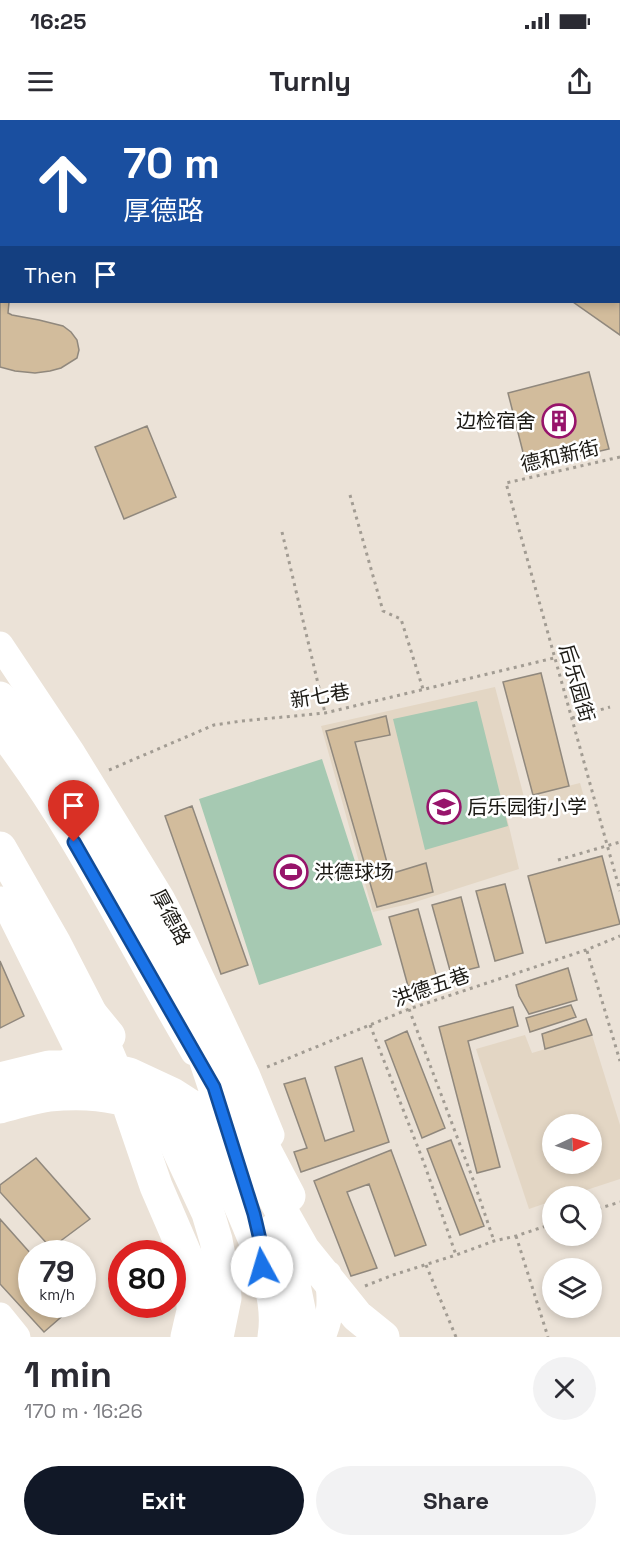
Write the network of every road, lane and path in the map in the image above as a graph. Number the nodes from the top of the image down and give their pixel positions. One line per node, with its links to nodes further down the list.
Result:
1 (620, 457): 2 (path, 德和新街)
2 (506, 483): 6 (path, 后乐园街)
3 (350, 495): 7 (path)
4 (282, 532): 10 (path)
5 (0, 645): 37 (street, 厚德路)
6 (555, 658): 7 (path, 新七巷); 11 (path, 后乐园街)
7 (423, 689): 10 (path, 新七巷)
8 (0, 698): 23 (main road)
9 (610, 707): 11 (path)
10 (325, 713): 13 (path, 新七巷)
11 (572, 718): 15 (path, 后乐园街)
12 (0, 732): 31 (street)
13 (107, 771)
14 (620, 842): 15 (path)
15 (607, 845): 17 (path); 18 (path, 后乐园街)
16 (0, 848): 25 (main road)
17 (558, 860)
18 (620, 891)
19 (0, 900): 21 (street)
20 (620, 936): 22 (path, 洪德五巷)
21 (10, 938): 27 (street)
22 (586, 950): 24 (path, 洪德五巷); 28 (path)
23 (187, 1004): 31 (main road); 37 (main road)
24 (409, 1009): 26 (path, 洪德五巷); 40 (path)
25 (92, 1014): 34 (main road); 45 (main road)
26 (370, 1025): 29 (path, 洪德五巷); 41 (path)
27 (79, 1052): 32 (street); 34 (main road)
28 (620, 1061)
29 (262, 1070)
30 (0, 1079): 31 (main road)
31 (207, 1100): 51 (main road); 53 (main road); 56 (main road)
32 (0, 1101)
33 (0, 1107): 52 (main road)
34 (156, 1186): 48 (main road)
35 (620, 1202): 36 (path)
36 (602, 1208)
37 (298, 1213): 43 (main road)
38 (542, 1227): 39 (path)
39 (516, 1236): 40 (path); 58 (path)
40 (494, 1241): 41 (path)
41 (456, 1255): 42 (path)
42 (426, 1265): 44 (path); 57 (path)
43 (327, 1266): 54 (street); 55 (main road)
44 (363, 1287)
45 (225, 1298): 49 (main road); 50 (street)
46 (0, 1316): 47 (street)
47 (17, 1337)
48 (187, 1337)
49 (217, 1337)
50 (226, 1337)
51 (254, 1337)
52 (274, 1337)
53 (300, 1337)
54 (322, 1337)
55 (358, 1337)
56 (383, 1337)
57 (456, 1337)
58 (548, 1337)

